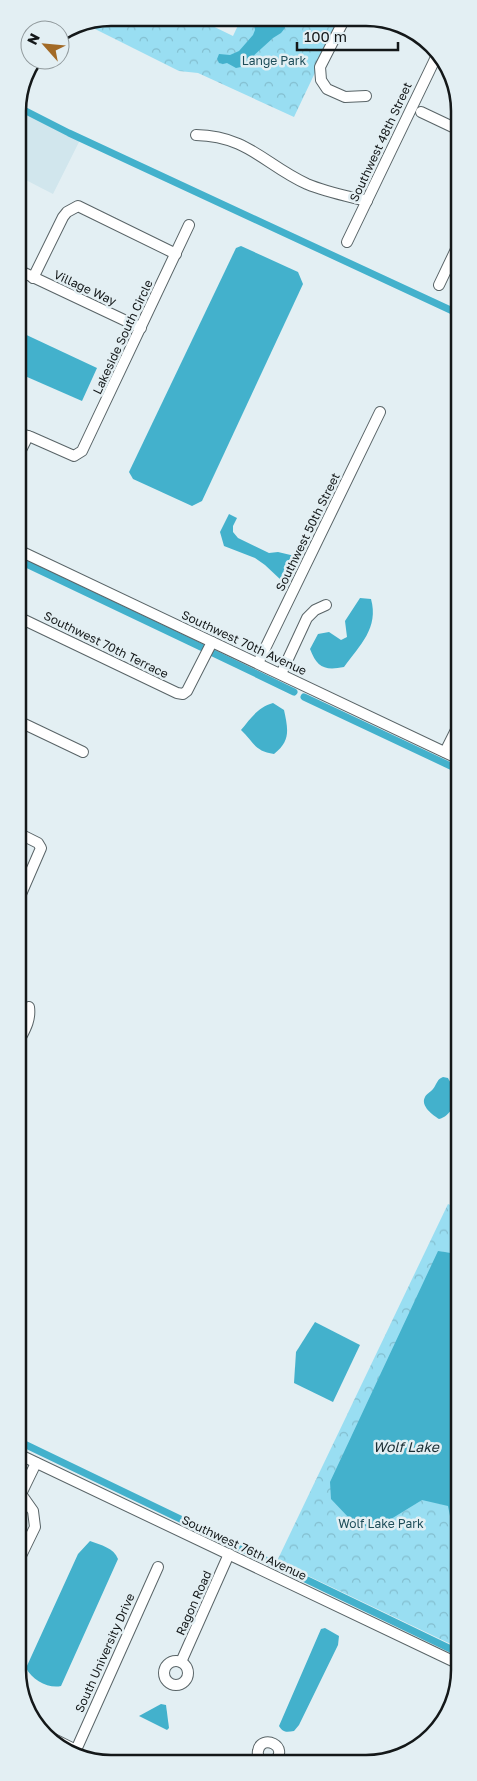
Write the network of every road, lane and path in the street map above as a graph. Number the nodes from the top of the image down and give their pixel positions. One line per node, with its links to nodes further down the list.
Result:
1 (341, 26): 3 (street)
2 (434, 61): 7 (street, Southwest 48th Street)
3 (366, 96)
4 (420, 112): 5 (street)
5 (451, 126)
6 (196, 135): 7 (street)
7 (367, 201): 9 (street, Southwest 48th Street)
8 (189, 225): 10 (street, Lakeside South Circle)
9 (348, 242)
10 (176, 254): 13 (street); 15 (street, Lakeside South Circle)
11 (451, 264): 14 (street)
12 (26, 274): 13 (street, Village Way)
13 (33, 278): 15 (street, Village Way)
14 (439, 285)
15 (141, 328): 17 (street, Lakeside South Circle)
16 (380, 412): 22 (street, Southwest 50th Street)
17 (26, 435)
18 (26, 554): 21 (street, Southwest 70th Avenue)
19 (326, 605): 23 (street)
20 (26, 621): 21 (street, Southwest 70th Terrace)
21 (212, 642): 22 (street, Southwest 70th Avenue)
22 (258, 663): 23 (street, Southwest 70th Avenue)
23 (281, 674): 27 (street, Southwest 70th Avenue)
24 (26, 725): 26 (street)
25 (451, 740): 27 (street)
26 (82, 752)
27 (445, 752): 28 (street, Southwest 70th Avenue)
28 (451, 755)
29 (26, 837): 30 (street)
30 (26, 883)
31 (29, 1007): 32 (street)
32 (26, 1029)
33 (26, 1458): 34 (street, Southwest 76th Avenue)
34 (36, 1463): 35 (street); 38 (street, Southwest 76th Avenue)
35 (26, 1484)
36 (26, 1501): 37 (street)
37 (26, 1545)
38 (229, 1554): 40 (street, Southwest 76th Avenue); 41 (street, Ragon Road)
39 (158, 1567): 42 (street, South University Drive)
40 (451, 1660)
41 (181, 1662)
42 (77, 1747)
43 (258, 1755): 44 (street)
44 (279, 1755)

